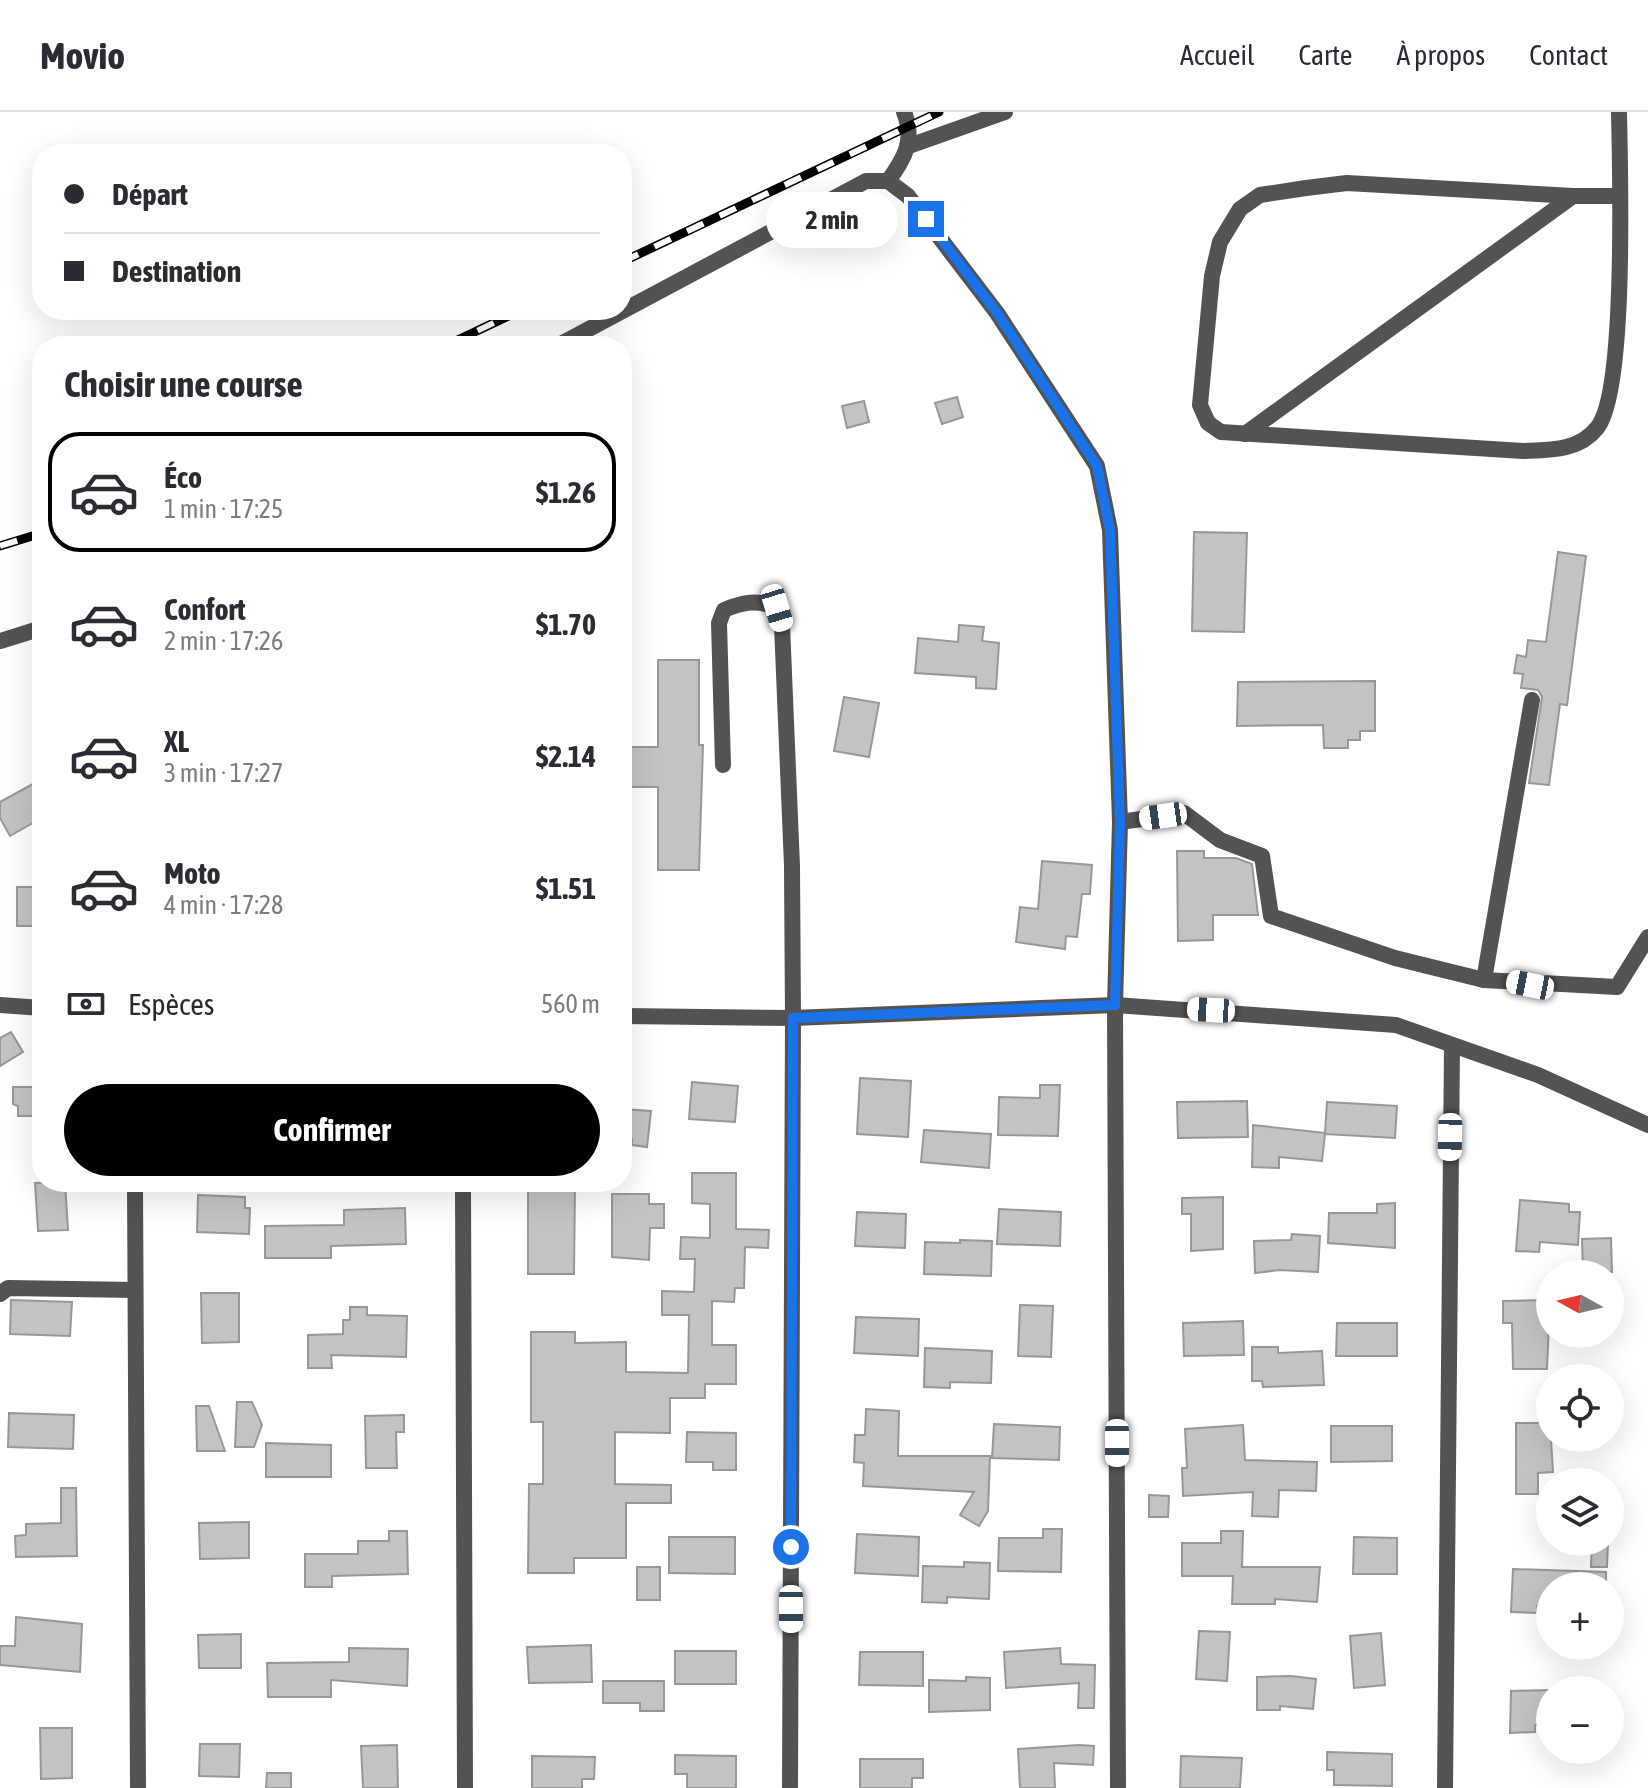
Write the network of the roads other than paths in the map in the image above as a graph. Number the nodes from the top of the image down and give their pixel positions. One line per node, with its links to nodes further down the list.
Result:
1 (904, 112): 4 (street)
2 (1005, 112): 4 (street)
3 (1619, 112): 7 (street)
4 (909, 146): 5 (street)
5 (888, 181): 8 (street); 16 (street)
6 (1573, 196): 7 (street); 11 (street); 11 (street)
7 (1620, 196): 11 (street)
8 (632, 306)
9 (606, 320): 10 (street)
10 (576, 336)
11 (1245, 434)
12 (32, 631): 13 (street)
13 (0, 641)
14 (1532, 700): 18 (street)
15 (723, 765): 23 (street)
16 (1120, 822): 18 (street); 20 (street)
17 (1648, 937): 18 (street)
18 (1484, 980)
19 (0, 1005): 21 (street)
20 (1115, 1005): 23 (street); 24 (street); 33 (street)
21 (32, 1007)
22 (632, 1016): 23 (street)
23 (793, 1018): 32 (street)
24 (1452, 1047): 25 (street); 34 (street)
25 (1648, 1125)
26 (135, 1192): 28 (street)
27 (463, 1192): 31 (street)
28 (135, 1290): 29 (street); 30 (street)
29 (0, 1294)
30 (138, 1788)
31 (465, 1788)
32 (790, 1788)
33 (1118, 1788)
34 (1445, 1788)

